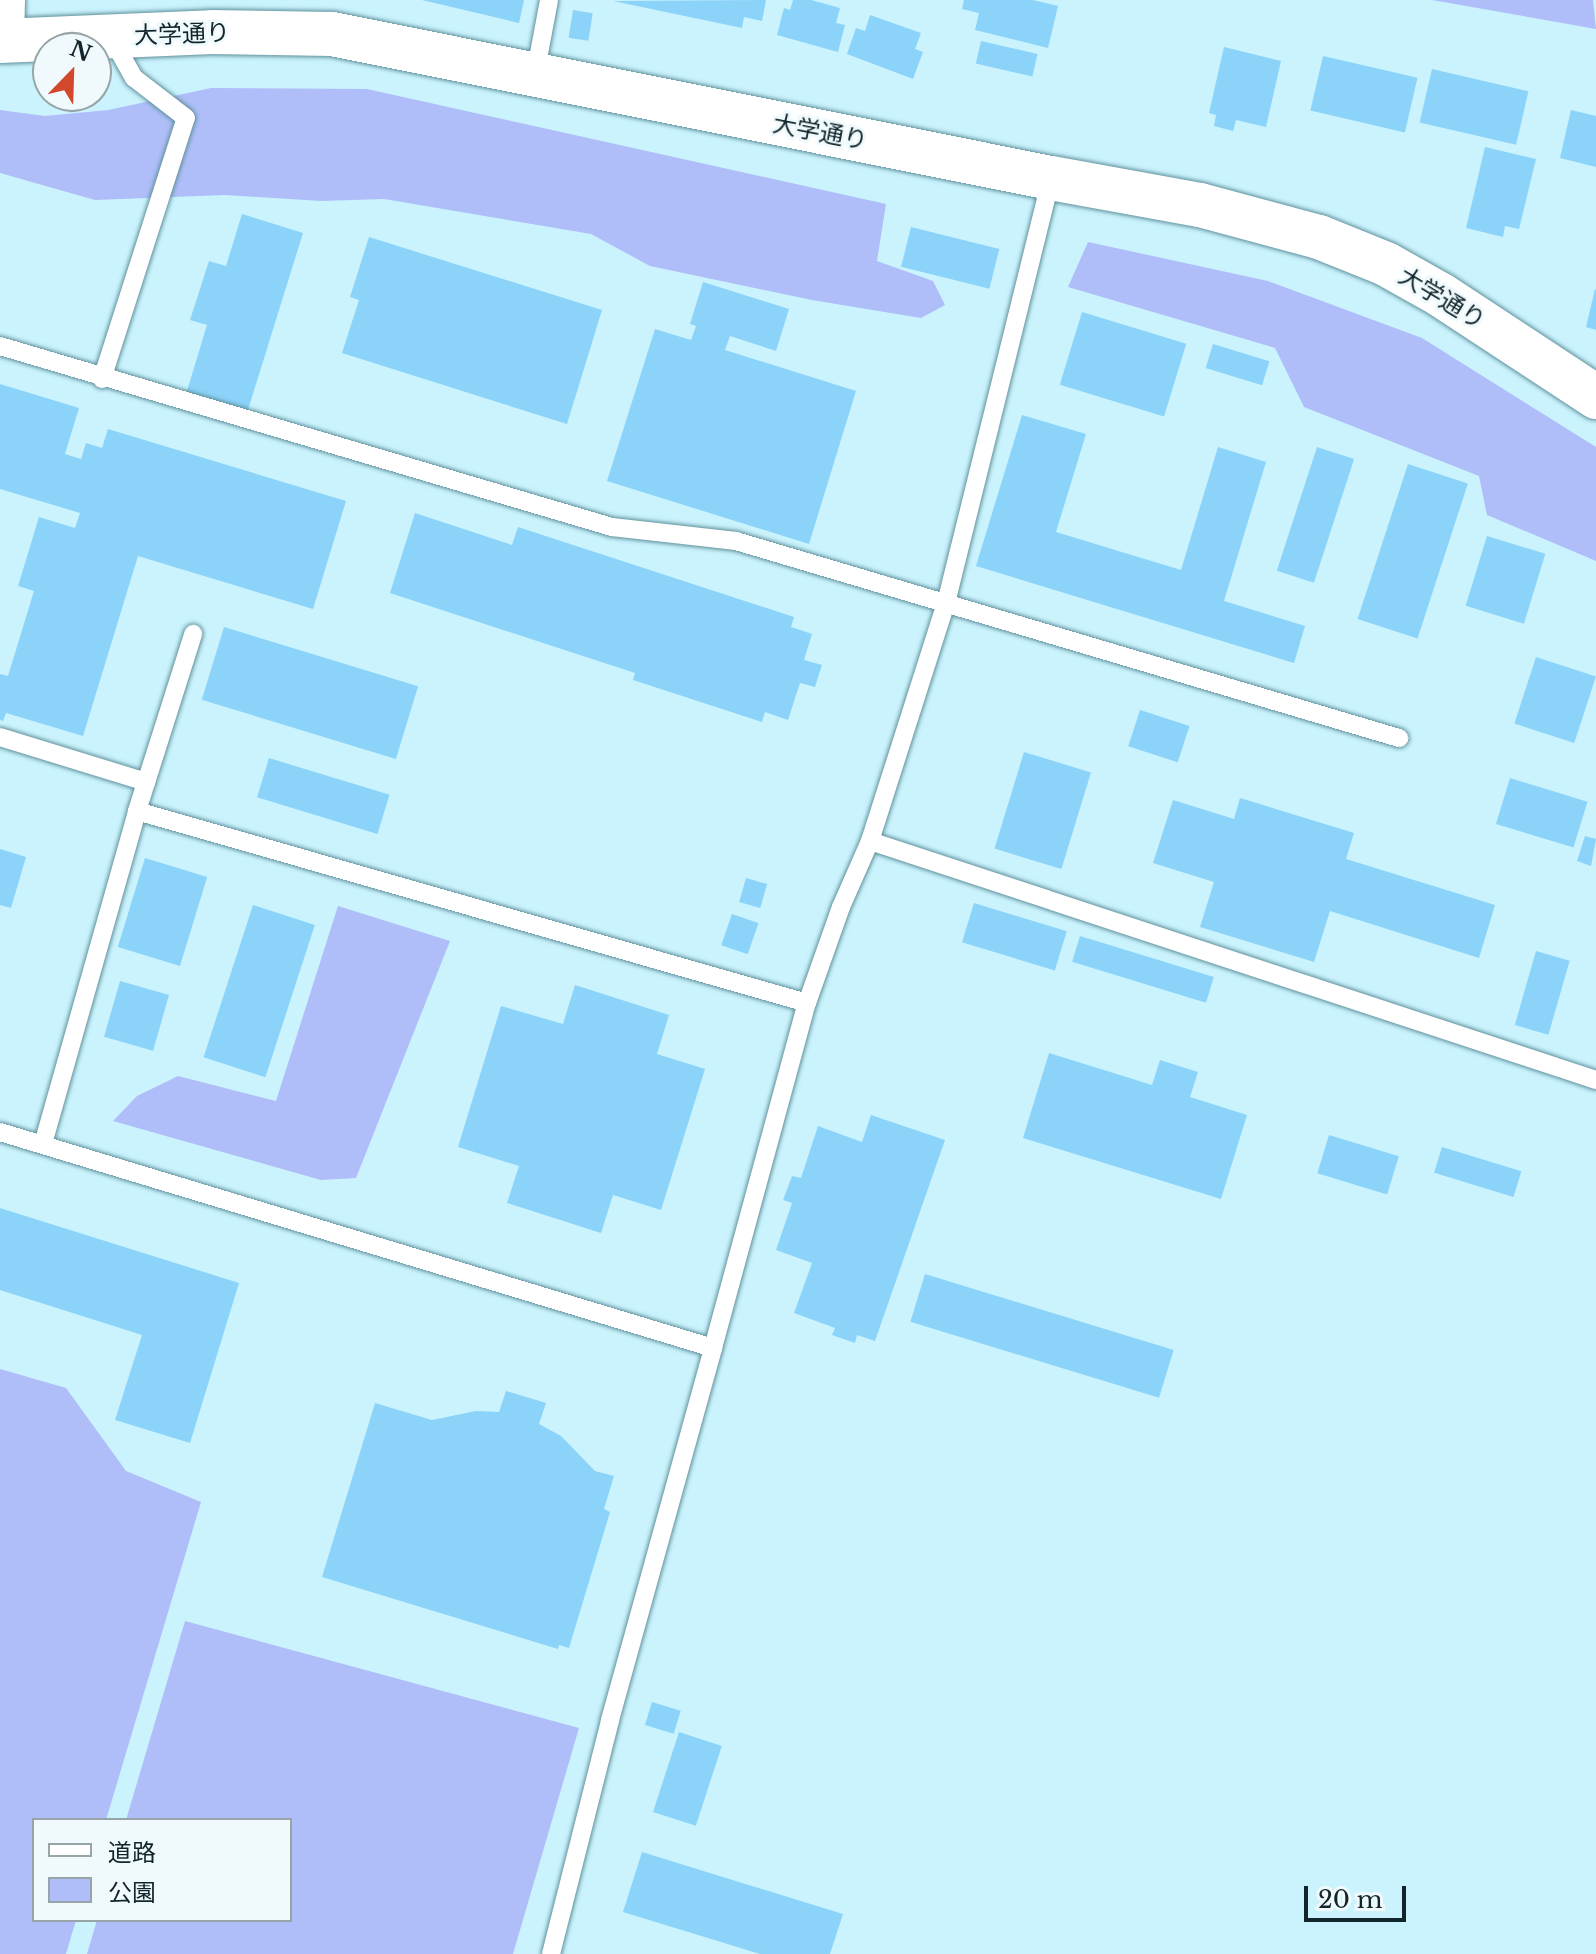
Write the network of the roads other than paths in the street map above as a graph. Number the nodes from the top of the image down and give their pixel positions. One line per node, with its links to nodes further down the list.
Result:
1 (549, 0): 6 (lane)
2 (4, 27): 3 (street, 大学通り)
3 (58, 32)
4 (112, 37): 6 (street, 大学通り)
5 (112, 39): 9 (lane)
6 (535, 75): 7 (street, 大学通り)
7 (1051, 178): 10 (street, 大学通り); 11 (lane)
8 (0, 346): 9 (lane)
9 (102, 379): 11 (lane)
10 (1596, 397)
11 (946, 603): 14 (lane); 17 (lane)
12 (193, 634): 15 (lane)
13 (0, 737): 15 (lane)
14 (1399, 738)
15 (146, 782): 16 (lane)
16 (137, 811): 18 (lane); 21 (lane)
17 (870, 841): 18 (lane); 19 (lane)
18 (807, 1003): 22 (lane)
19 (1596, 1080)
20 (0, 1132): 21 (lane)
21 (43, 1144): 22 (lane)
22 (713, 1348): 23 (lane)
23 (551, 1954)

